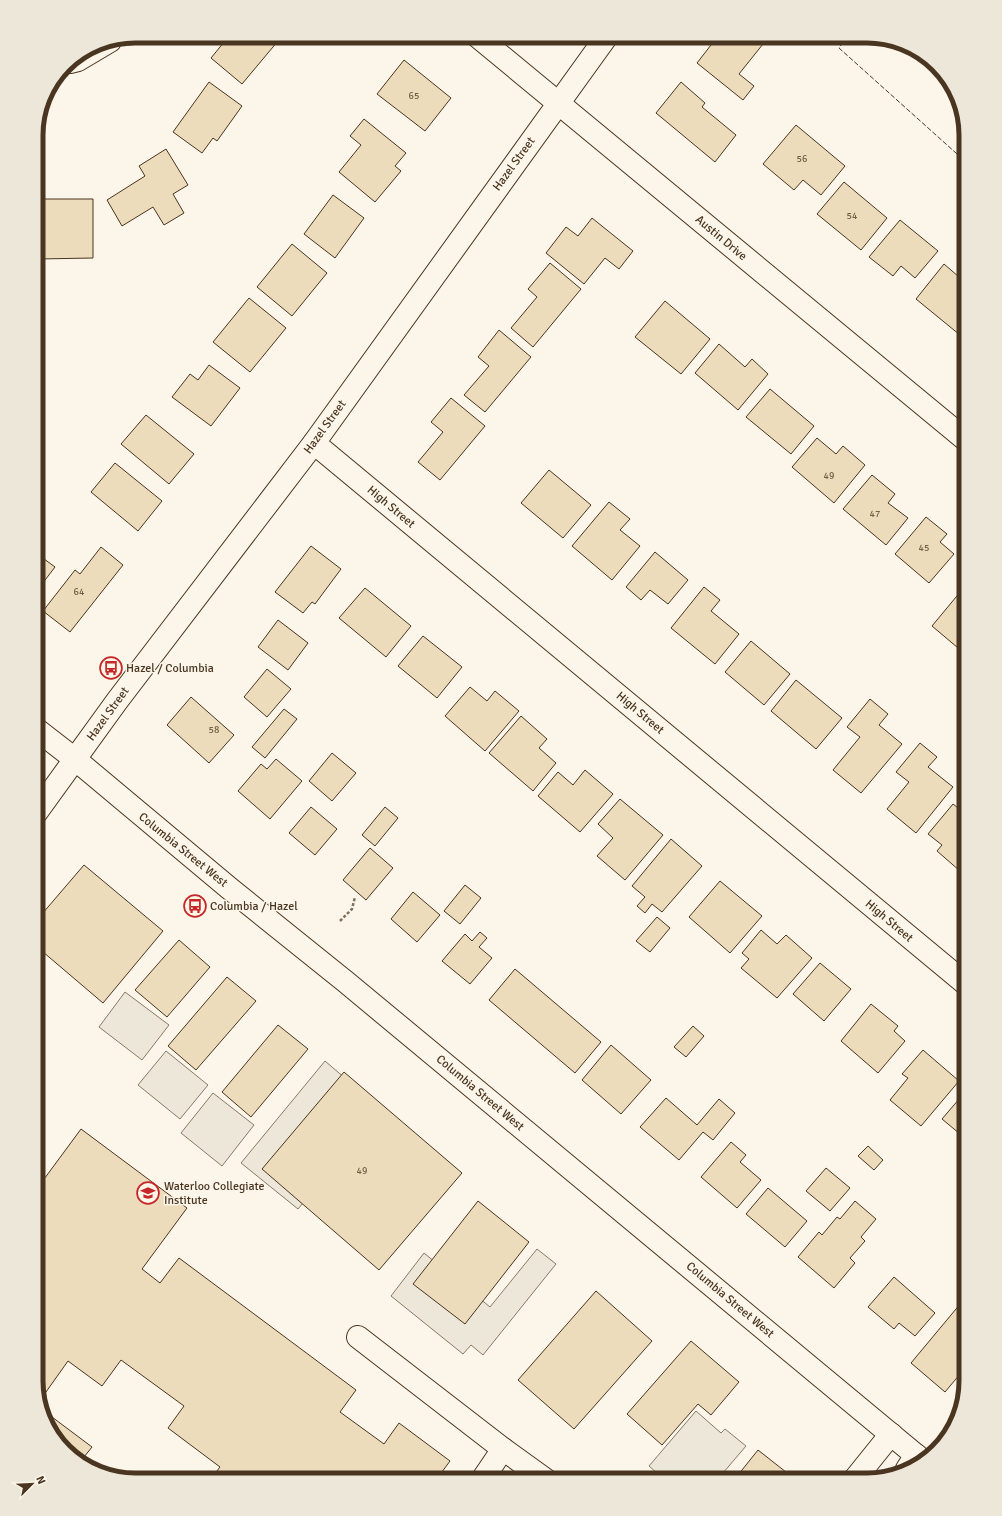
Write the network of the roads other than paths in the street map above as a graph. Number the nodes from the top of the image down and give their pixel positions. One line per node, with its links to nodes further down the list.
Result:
1 (485, 43): 3 (street, Austin Drive)
2 (602, 43): 3 (street, Hazel Street)
3 (559, 104): 4 (street, Austin Drive); 5 (street, Hazel Street)
4 (959, 434)
5 (314, 442): 7 (street, Hazel Street); 9 (street, High Street)
6 (43, 734): 7 (street, Columbia Street West)
7 (76, 760): 8 (street, Hazel Street); 11 (street, Columbia Street West)
8 (43, 804)
9 (959, 978)
10 (358, 1337): 12 (street)
11 (891, 1434): 13 (street, Columbia Street West); 16 (street)
12 (503, 1449): 14 (street); 15 (street)
13 (914, 1460)
14 (487, 1473)
15 (536, 1473)
16 (860, 1473)

